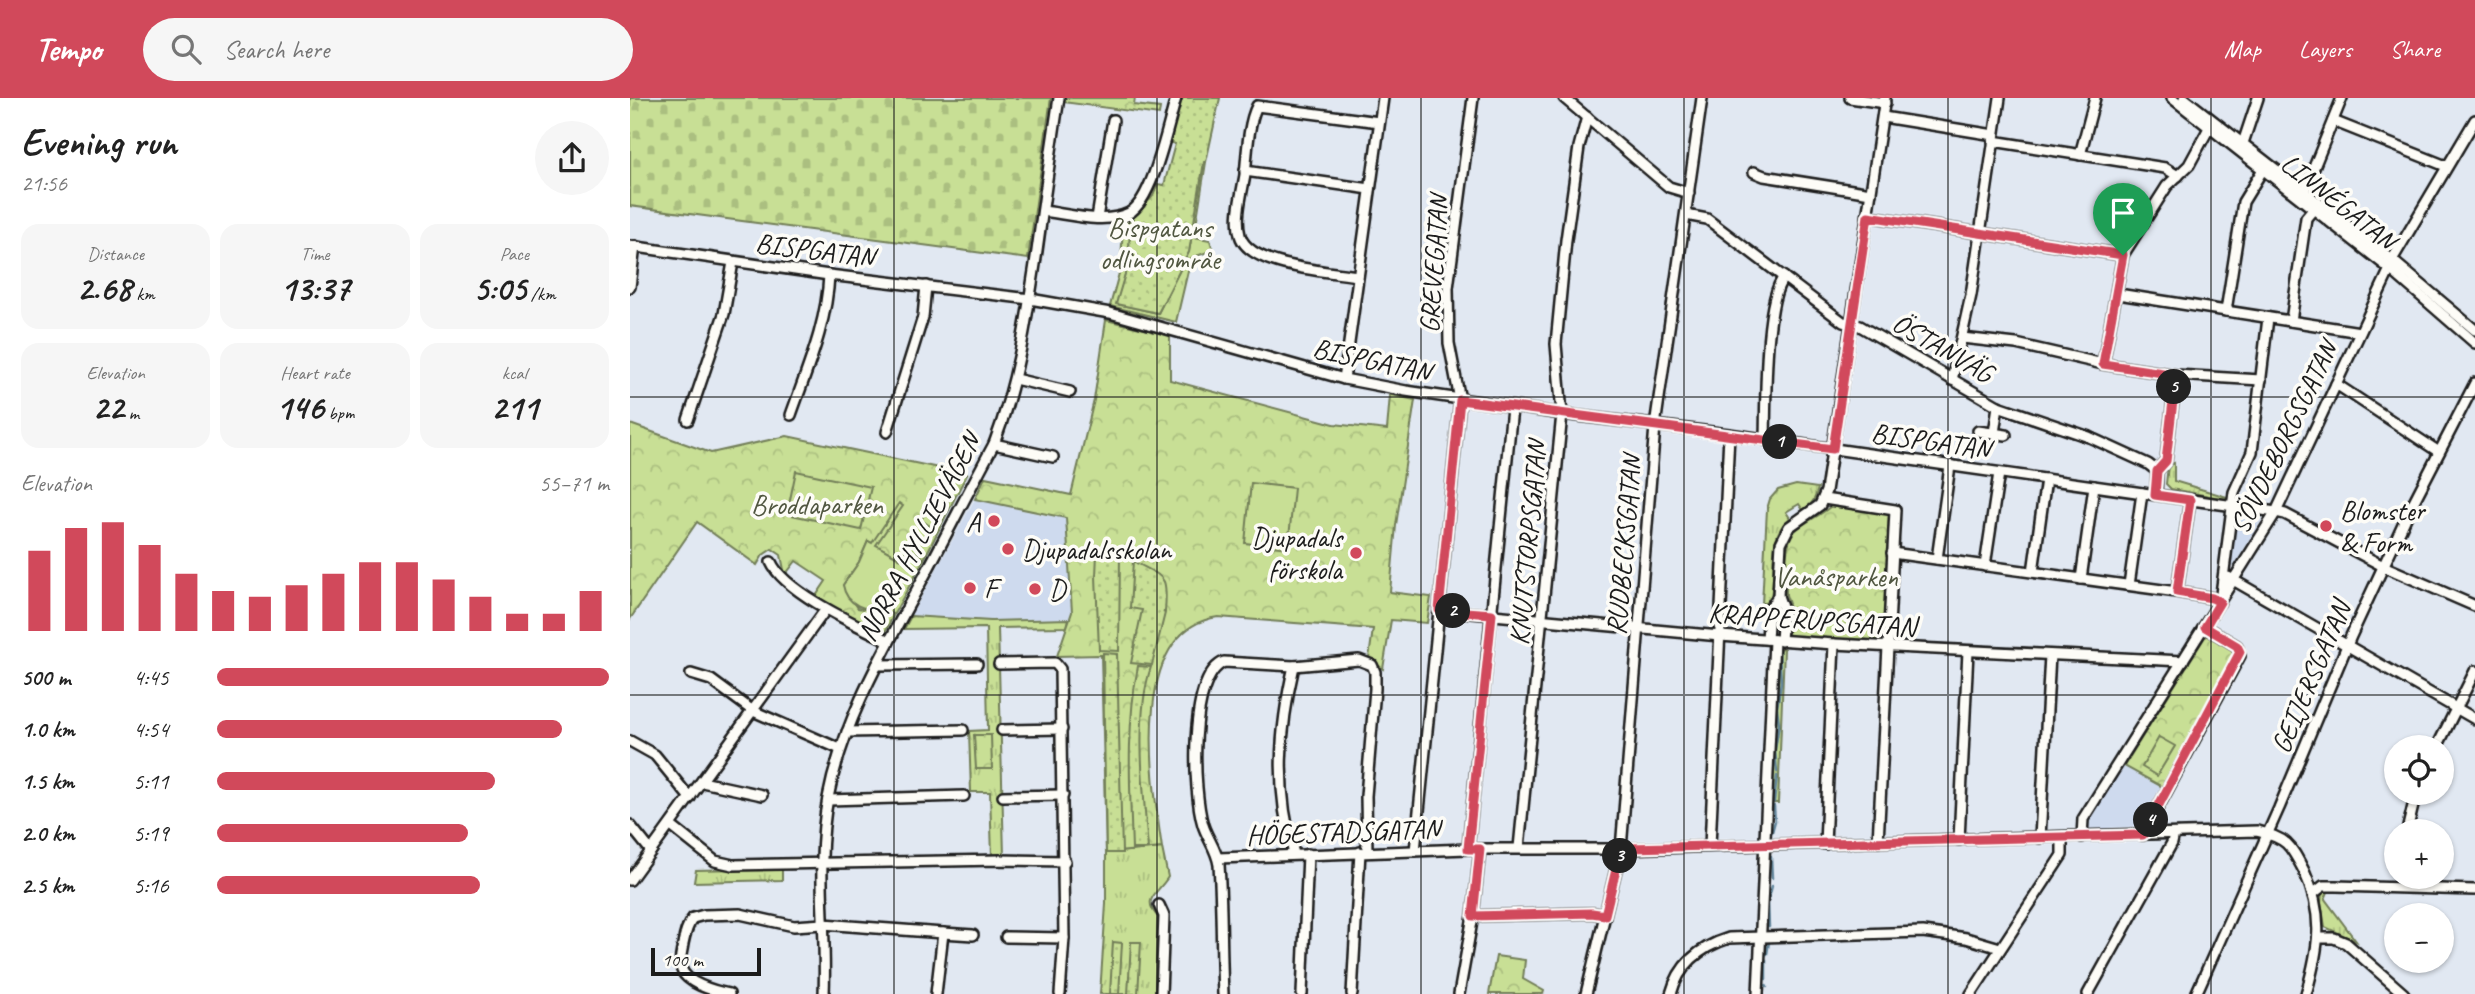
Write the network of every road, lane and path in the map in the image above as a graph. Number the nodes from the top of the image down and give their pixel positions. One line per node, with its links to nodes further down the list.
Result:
1 (1059, 98): 35 (street, NORRA HYLLIEVÄGEN)
2 (1176, 98): 38 (street)
3 (1383, 98): 20 (street)
4 (1473, 98): 68 (street, GREVEGATAN)
5 (1564, 98): 15 (street)
6 (1702, 98): 32 (street, RUDBECKSGATAN)
7 (1850, 98): 14 (street)
8 (2000, 98): 22 (street)
9 (2095, 98): 24 (street)
10 (2172, 98): 21 (street, LINNÉGATAN)
11 (2184, 98): 23 (street, LINNÉGATAN)
12 (2258, 98): 23 (street)
13 (2342, 98): 19 (street)
14 (1885, 101): 16 (street)
15 (1587, 117): 32 (street); 71 (street, KNUTSTORPSGATAN)
16 (1883, 117): 22 (street); 33 (street)
17 (1113, 120): 38 (street)
18 (2475, 120): 26 (street, SÖVDEBORGSGATAN)
19 (2333, 121): 26 (street); 31 (street)
20 (1379, 122): 27 (street); 30 (street)
21 (2209, 128): 23 (street, LINNÉGATAN); 29 (street)
22 (1993, 138): 24 (street); 39 (street)
23 (2241, 147): 25 (street, LINNÉGATAN)
24 (2080, 155): 29 (street)
25 (2265, 166): 31 (street, LINNÉGATAN); 34 (street, LINNÉGATAN); 51 (street)
26 (2446, 166): 43 (street, SÖVDEBORGSGATAN)
27 (1245, 172): 30 (street); 45 (street)
28 (1755, 172): 33 (street)
29 (2178, 176): 41 (street)
30 (1370, 189): 45 (street)
31 (2304, 192): 34 (street, LINNÉGATAN)
32 (1689, 193): 36 (street, RUDBECKSGATAN)
33 (1871, 193): 37 (street)
34 (2316, 207): 43 (street, LINNÉGATAN); 53 (street)
35 (1042, 211): 38 (street); 50 (street, NORRA HYLLIEVÄGEN)
36 (1686, 215): 46 (street, ÖSTANVÄG); 74 (street, RUDBECKSGATAN)
37 (1868, 216): 39 (street); 54 (street)
38 (1097, 218)
39 (1979, 234): 41 (street); 57 (street)
40 (632, 246): 42 (street, BISPGATAN); 48 (street)
41 (2123, 255): 49 (street)
42 (733, 261): 44 (street, BISPGATAN); 73 (street)
43 (2391, 265): 55 (street, LINNÉGATAN); 56 (street, SÖVDEBORGSGATAN); 58 (street, LINNÉGATAN)
44 (829, 275): 47 (street, BISPGATAN); 72 (street)
45 (1357, 276): 62 (street)
46 (1784, 277): 54 (street, ÖSTANVÄG); 80 (street)
47 (926, 286): 50 (street, BISPGATAN); 76 (street)
48 (630, 287)
49 (2118, 294): 51 (street); 59 (street)
50 (1030, 299): 61 (street, NORRA HYLLIEVÄGEN); 62 (street, BISPGATAN)
51 (2226, 311): 52 (street)
52 (2268, 318): 53 (street); 64 (street)
53 (2291, 321): 56 (street)
54 (1851, 324): 63 (street, ÖSTANVÄG); 82 (street)
55 (2475, 330)
56 (2360, 332): 66 (street, SÖVDEBORGSGATAN)
57 (1962, 338): 59 (street); 63 (street)
58 (2475, 344)
59 (2103, 364): 60 (street)
60 (2176, 375): 64 (street); 86 (street)
61 (1016, 379): 67 (street); 81 (street, NORRA HYLLIEVÄGEN)
62 (1344, 379): 68 (street, BISPGATAN)
63 (1952, 380): 69 (street, ÖSTANVÄG)
64 (2261, 380): 94 (street)
65 (2475, 383): 83 (street, GEIJERSGATAN)
66 (2336, 384): 83 (street); 95 (street, SÖVDEBORGSGATAN)
67 (1070, 392)
68 (1460, 400): 70 (street, BISPGATAN); 110 (street, GREVEGATAN)
69 (1998, 405): 77 (street); 86 (street, ÖSTANVÄG)
70 (1512, 408): 71 (street, BISPGATAN); 111 (street)
71 (1562, 414): 74 (street, BISPGATAN); 112 (street, KNUTSTORPSGATAN)
72 (791, 415)
73 (688, 420)
74 (1655, 426): 78 (street, BISPGATAN); 114 (street, RUDBECKSGATAN)
75 (1978, 431): 77 (street)
76 (887, 432)
77 (1994, 433): 79 (street)
78 (1730, 435): 80 (street, BISPGATAN); 115 (street)
79 (2006, 435)
80 (1765, 440): 82 (street, BISPGATAN)
81 (994, 443): 84 (street); 117 (street, NORRA HYLLIEVÄGEN)
82 (1833, 449): 85 (street, BISPGATAN); 92 (street)
83 (2439, 452): 100 (street, GEIJERSGATAN)
84 (1053, 457)
85 (1950, 466): 87 (street, BISPGATAN); 97 (street)
86 (2157, 471): 91 (street)
87 (1998, 473): 88 (street, BISPGATAN); 99 (street)
88 (2046, 479): 89 (street, BISPGATAN); 101 (street)
89 (2094, 486): 90 (street, BISPGATAN); 103 (street)
90 (2142, 493): 91 (street, BISPGATAN); 105 (street)
91 (2155, 495): 93 (street, BISPGATAN)
92 (1824, 499): 96 (street); 116 (street)
93 (2190, 500): 94 (street, BISPGATAN); 106 (street)
94 (2234, 506): 95 (street, BISPGATAN); 102 (street)
95 (2276, 512): 100 (street); 104 (street, SÖVDEBORGSGATAN)
96 (1892, 553): 97 (street); 120 (street)
97 (1937, 559): 99 (street)
98 (771, 562): 109 (street)
99 (1985, 566): 101 (street)
100 (2383, 566): 108 (street); 119 (street, GEIJERSGATAN)
101 (2033, 572): 103 (street)
102 (2224, 575): 104 (street); 107 (street)
103 (2081, 579): 105 (street)
104 (2234, 580): 107 (street, SÖVDEBORGSGATAN); 119 (street)
105 (2129, 585): 106 (street)
106 (2177, 592): 107 (street)
107 (2220, 602): 113 (street, SÖVDEBORGSGATAN)
108 (2475, 606)
109 (826, 609): 117 (street); 131 (street)
110 (1439, 610): 111 (street, KRAPPERUPSGATAN); 165 (street, GREVEGATAN)
111 (1492, 614): 112 (street, KRAPPERUPSGATAN); 161 (street)
112 (1543, 620): 114 (street, KRAPPERUPSGATAN); 160 (street, KNUTSTORPSGATAN)
113 (2205, 627): 123 (street, SÖVDEBORGSGATAN); 151 (street)
114 (1638, 629): 115 (street, KRAPPERUPSGATAN); 163 (street, RUDBECKSGATAN)
115 (1720, 636): 116 (street, KRAPPERUPSGATAN); 159 (street)
116 (1774, 640): 118 (street, KRAPPERUPSGATAN); 158 (street)
117 (889, 641): 126 (street, NORRA HYLLIEVÄGEN)
118 (1834, 645): 120 (street, KRAPPERUPSGATAN); 157 (street)
119 (2347, 646): 130 (street); 149 (street, GEIJERSGATAN)
120 (1887, 648): 121 (street, KRAPPERUPSGATAN); 156 (street)
121 (1968, 651): 122 (street, KRAPPERUPSGATAN); 155 (street)
122 (2050, 655): 123 (street, KRAPPERUPSGATAN); 154 (street)
123 (2183, 661): 153 (street, SÖVDEBORGSGATAN)
124 (977, 664): 126 (street)
125 (999, 664): 133 (street)
126 (877, 665): 136 (street, NORRA HYLLIEVÄGEN)
127 (1294, 666): 166 (street); 168 (street); 169 (street)
128 (2475, 671): 130 (street)
129 (691, 674): 131 (street)
130 (2455, 708): 132 (street); 137 (street)
131 (753, 711): 139 (street); 140 (street)
132 (2475, 719)
133 (1062, 729): 135 (street); 142 (street)
134 (963, 730): 136 (street)
135 (1002, 730)
136 (847, 732): 139 (street, NORRA HYLLIEVÄGEN)
137 (2443, 735)
138 (630, 741): 145 (street)
139 (841, 749): 146 (street, NORRA HYLLIEVÄGEN)
140 (702, 782): 141 (street); 145 (street)
141 (762, 795)
142 (1063, 795): 144 (street); 170 (street)
143 (964, 796): 146 (street)
144 (1003, 796)
145 (690, 798): 148 (street)
146 (828, 800): 171 (street, NORRA HYLLIEVÄGEN)
147 (630, 825): 164 (street)
148 (671, 826): 164 (street); 171 (street)
149 (2268, 833): 150 (street, HÖGESTADSGATAN); 176 (street); 202 (street, GEIJERSGATAN)
150 (2174, 834): 151 (street, HÖGESTADSGATAN); 201 (street)
151 (2143, 835): 153 (street, HÖGESTADSGATAN)
152 (2062, 837): 153 (street, HÖGESTADSGATAN); 154 (street, HÖGESTADSGATAN); 187 (street)
153 (2082, 837)
154 (2040, 838): 155 (street, HÖGESTADSGATAN)
155 (1959, 840): 156 (street, HÖGESTADSGATAN)
156 (1878, 842): 157 (street, HÖGESTADSGATAN)
157 (1825, 844): 158 (street, HÖGESTADSGATAN)
158 (1765, 845): 159 (street, HÖGESTADSGATAN); 183 (street)
159 (1710, 846): 163 (street, HÖGESTADSGATAN)
160 (1519, 848): 162 (street, HÖGESTADSGATAN); 163 (street, HÖGESTADSGATAN)
161 (1468, 849): 162 (street, HÖGESTADSGATAN); 165 (street, HÖGESTADSGATAN)
162 (1480, 849): 179 (street)
163 (1621, 849): 178 (street, RUDBECKSGATAN)
164 (651, 851): 172 (street)
165 (1415, 851): 166 (street, HÖGESTADSGATAN)
166 (1364, 852): 167 (street, HÖGESTADSGATAN); 195 (street)
167 (1308, 854): 168 (street, HÖGESTADSGATAN); 194 (street)
168 (1294, 855): 169 (street, HÖGESTADSGATAN)
169 (1218, 858): 193 (street)
170 (1065, 861): 171 (street); 185 (street)
171 (821, 864): 180 (street, NORRA HYLLIEVÄGEN)
172 (630, 880)
173 (2384, 888): 176 (street)
174 (2439, 889): 175 (street)
175 (2475, 890)
176 (2314, 893): 186 (street)
177 (1159, 905): 192 (street)
178 (1605, 915): 179 (street); 197 (street, RUDBECKSGATAN)
179 (1473, 916): 196 (street)
180 (822, 924): 181 (street); 188 (street); 189 (street, NORRA HYLLIEVÄGEN)
181 (943, 933): 182 (street); 190 (street)
182 (974, 935)
183 (1761, 936): 187 (street); 198 (street); 199 (street)
184 (1006, 937): 185 (street)
185 (1065, 938): 191 (street)
186 (2319, 938): 203 (street); 204 (street)
187 (2000, 948): 200 (street)
188 (729, 994)
189 (824, 994)
190 (936, 994)
191 (1060, 994)
192 (1161, 994)
193 (1223, 994)
194 (1302, 994)
195 (1352, 994)
196 (1459, 994)
197 (1586, 994)
198 (1671, 994)
199 (1758, 994)
200 (1971, 994)
201 (2088, 994)
202 (2196, 994)
203 (2306, 994)
204 (2404, 994)

